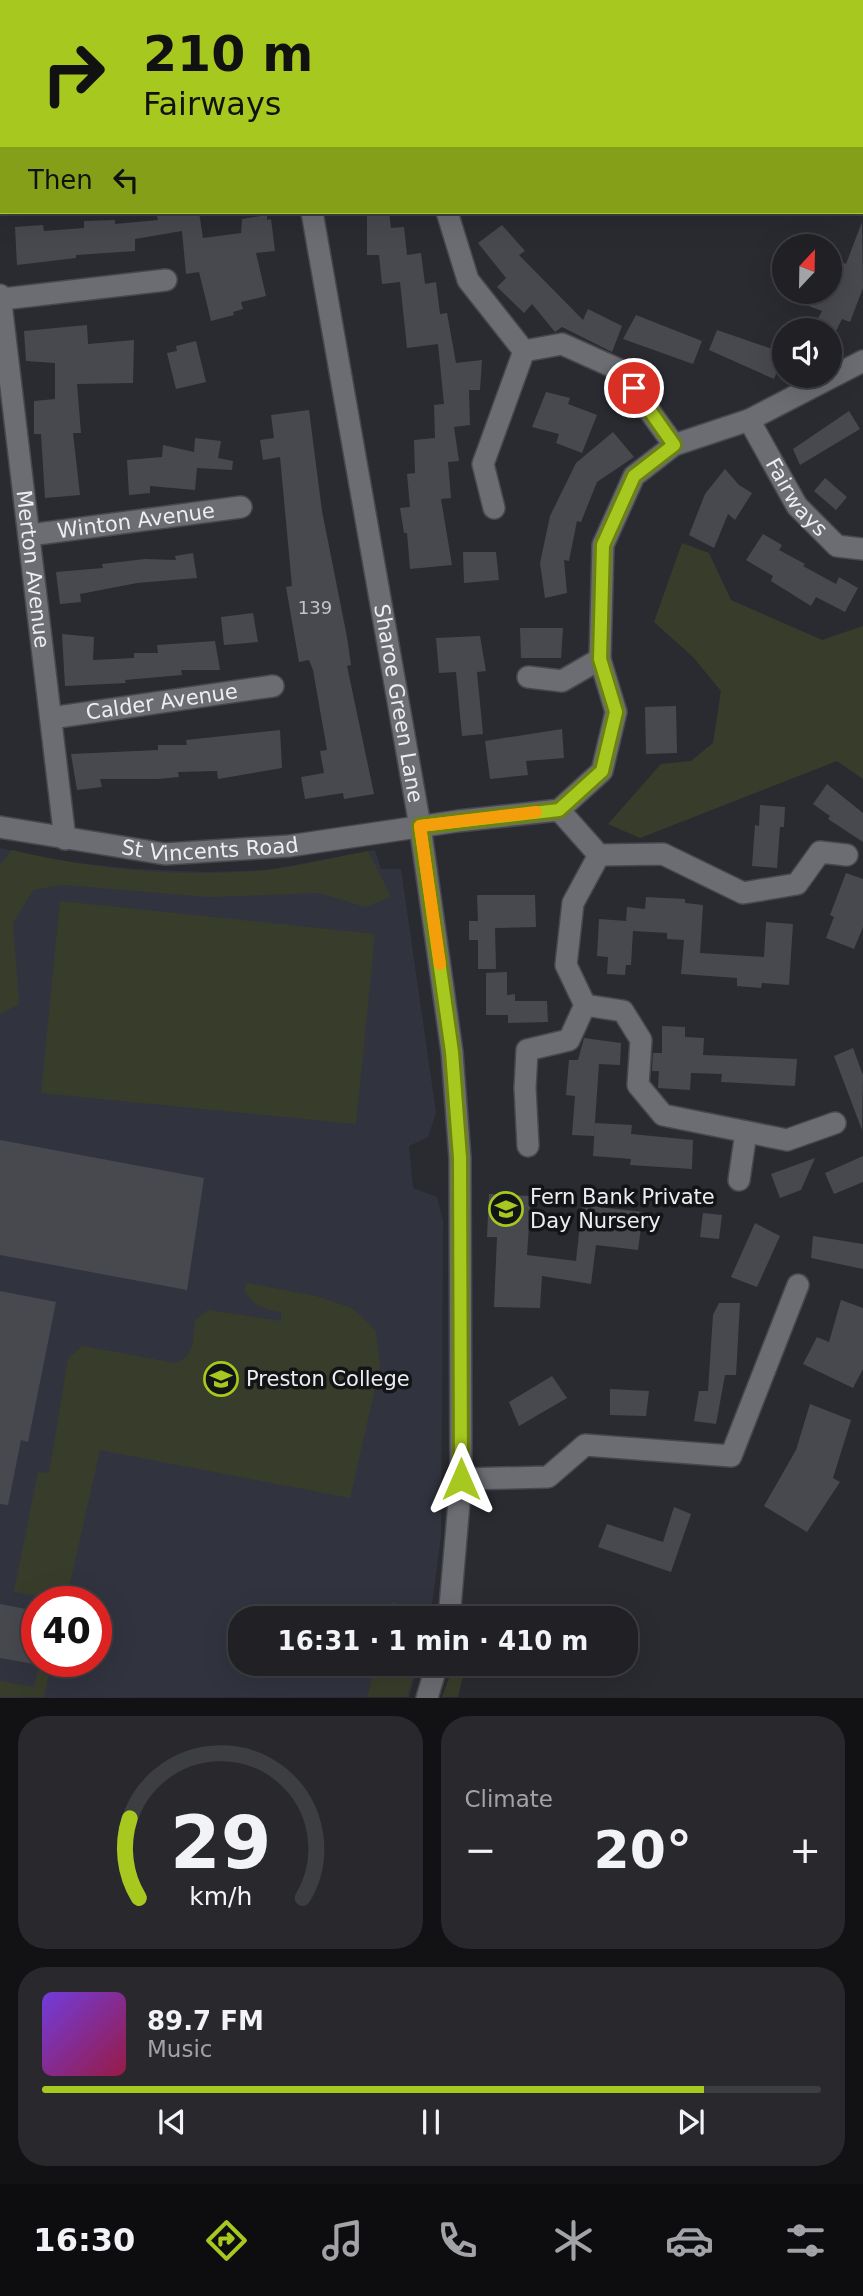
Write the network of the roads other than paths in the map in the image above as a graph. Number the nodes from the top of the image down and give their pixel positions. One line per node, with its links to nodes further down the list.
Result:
1 (312, 214): 18 (street, Sharoe Green Lane)
2 (448, 214): 5 (street)
3 (166, 280): 4 (street, Merton Avenue)
4 (1, 297): 11 (street, Merton Avenue)
5 (524, 351): 8 (street); 10 (street)
6 (863, 361): 7 (street)
7 (749, 420): 8 (street); 12 (street, Fairways)
8 (674, 445): 13 (street)
9 (241, 507): 11 (street, Winton Avenue)
10 (494, 508)
11 (30, 535): 16 (street, Merton Avenue)
12 (863, 549)
13 (600, 659): 14 (street); 17 (street)
14 (528, 677)
15 (273, 686): 16 (street, Calder Avenue)
16 (51, 718): 20 (street, Merton Avenue)
17 (559, 810): 18 (street); 21 (street)
18 (420, 826): 20 (street, St Vincents Road); 29 (street, Sharoe Green Lane)
19 (0, 827): 20 (street, St Vincents Road)
20 (65, 839)
21 (599, 855): 22 (street); 23 (street)
22 (847, 855)
23 (585, 1005): 25 (street); 26 (street)
24 (835, 1123): 25 (street)
25 (746, 1132): 27 (street)
26 (528, 1146)
27 (739, 1180)
28 (798, 1285): 29 (street)
29 (461, 1479): 30 (street, Sharoe Green Lane)
30 (450, 1606)
31 (433, 1676): 32 (street)
32 (427, 1698)

